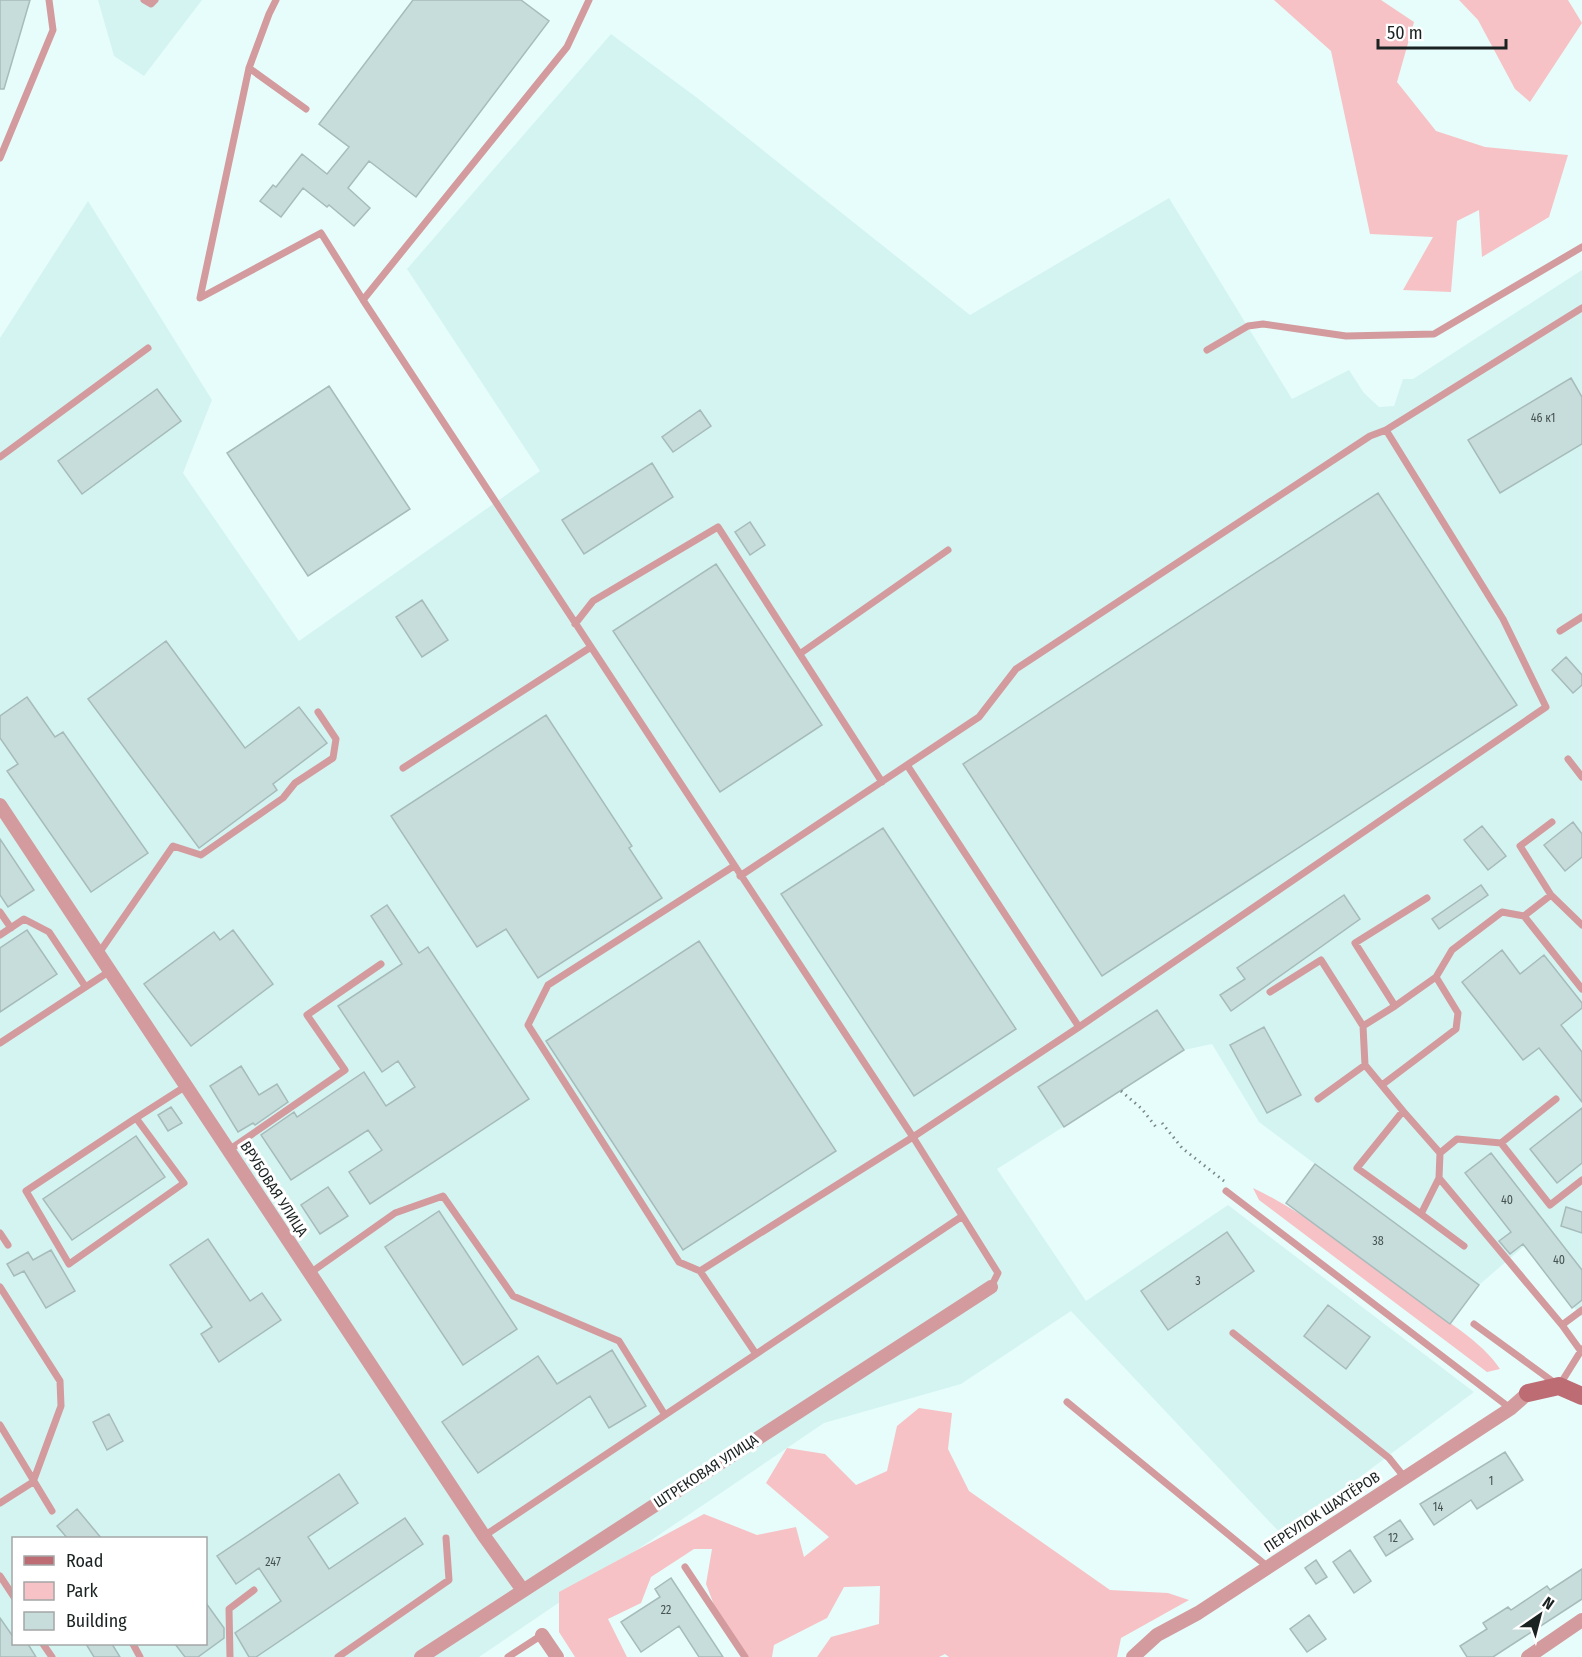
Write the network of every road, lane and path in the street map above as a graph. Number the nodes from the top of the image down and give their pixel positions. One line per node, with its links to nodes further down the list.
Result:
1 (50, 0): 8 (lane)
2 (144, 0): 3 (lane)
3 (155, 0)
4 (276, 0): 6 (lane)
5 (589, 0): 10 (lane)
6 (249, 68): 7 (lane); 10 (lane)
7 (306, 109)
8 (0, 158)
9 (1582, 247): 13 (lane)
10 (363, 300): 18 (lane)
11 (1582, 308): 14 (lane)
12 (148, 348): 15 (lane)
13 (1207, 350)
14 (1386, 430): 24 (lane); 48 (lane)
15 (0, 457)
16 (948, 550): 21 (lane)
17 (1582, 617): 19 (lane)
18 (575, 624): 20 (lane); 21 (lane)
19 (1560, 631)
20 (591, 648): 25 (lane); 30 (lane)
21 (801, 653): 27 (lane)
22 (318, 712): 39 (lane)
23 (1568, 759): 26 (lane)
24 (907, 765): 27 (lane); 48 (lane)
25 (403, 768)
26 (1582, 777)
27 (882, 782): 31 (lane)
28 (0, 805): 39 (street, ВРУБОВАЯ УЛИЦА)
29 (1552, 822): 32 (lane)
30 (734, 866): 31 (lane); 73 (lane)
31 (740, 876): 60 (lane)
32 (1551, 895): 35 (lane); 36 (lane)
33 (1427, 897): 46 (lane)
34 (0, 912): 37 (lane)
35 (1524, 916): 42 (lane); 44 (lane)
36 (1581, 921)
37 (11, 928): 38 (lane); 43 (lane)
38 (0, 935)
39 (99, 953): 41 (street, ВРУБОВАЯ УЛИЦА)
40 (381, 964): 62 (lane)
41 (110, 971): 43 (lane); 52 (street, ВРУБОВАЯ УЛИЦА)
42 (1436, 977): 46 (lane); 51 (lane)
43 (85, 986): 49 (lane)
44 (1582, 989)
45 (1270, 992): 47 (lane)
46 (1395, 1006): 47 (lane)
47 (1363, 1026): 50 (lane)
48 (1079, 1027): 60 (lane)
49 (0, 1043)
50 (1365, 1065): 51 (lane); 54 (lane)
51 (1382, 1085): 56 (lane)
52 (186, 1086): 57 (lane); 62 (street, ВРУБОВАЯ УЛИЦА)
53 (1120, 1091): 59 (path)
54 (1318, 1099)
55 (1556, 1099): 61 (lane)
56 (1403, 1111): 63 (lane); 68 (lane)
57 (136, 1118): 57 (lane)
58 (1162, 1123): 65 (path)
59 (1156, 1127)
60 (913, 1137): 69 (lane); 73 (lane)
61 (1501, 1143): 63 (lane); 66 (lane)
62 (229, 1150): 74 (street, ВРУБОВАЯ УЛИЦА)
63 (1440, 1153): 64 (lane)
64 (1439, 1178): 68 (lane); 79 (lane)
65 (1222, 1179)
66 (1582, 1180)
67 (1226, 1191): 87 (lane)
68 (1421, 1214): 72 (lane)
69 (961, 1217): 76 (lane); 82 (lane)
70 (0, 1233): 71 (lane)
71 (8, 1245)
72 (1464, 1246)
73 (700, 1271): 82 (lane)
74 (310, 1273): 88 (lane); 94 (street, ВРУБОВАЯ УЛИЦА)
75 (0, 1287): 91 (lane)
76 (991, 1287): 99 (street, ШТРЕКОВАЯ УЛИЦА)
77 (1582, 1310): 79 (lane)
78 (1474, 1324): 83 (lane)
79 (1562, 1325): 81 (lane)
80 (1233, 1333): 90 (lane)
81 (1581, 1350): 83 (lane)
82 (756, 1354): 88 (lane)
83 (1559, 1386): 84 (street); 85 (street)
84 (1528, 1393): 87 (street, ПЕРЕУЛОК ШАХТЁРОВ)
85 (1582, 1396)
86 (1067, 1402): 97 (lane)
87 (1510, 1409): 90 (street, ПЕРЕУЛОК ШАХТЁРОВ)
88 (665, 1415): 94 (lane)
89 (0, 1425): 91 (lane)
90 (1405, 1478): 97 (street, ПЕРЕУЛОК ШАХТЁРОВ)
91 (33, 1482): 92 (lane); 93 (lane)
92 (0, 1503)
93 (52, 1511)
94 (484, 1536): 99 (street, ВРУБОВАЯ УЛИЦА)
95 (446, 1538): 105 (lane)
96 (685, 1567): 109 (lane)
97 (1268, 1567): 110 (street, ПЕРЕУЛОК ШАХТЁРОВ)
98 (0, 1576): 101 (lane)
99 (522, 1589): 106 (street, ШТРЕКОВАЯ УЛИЦА)
100 (254, 1590): 104 (lane)
101 (12, 1594)
102 (1582, 1620): 111 (street)
103 (542, 1635): 107 (lane); 108 (street)
104 (230, 1657)
105 (338, 1657)
106 (421, 1657)
107 (508, 1657)
108 (556, 1657)
109 (745, 1657)
110 (1133, 1657)
111 (1528, 1657)

